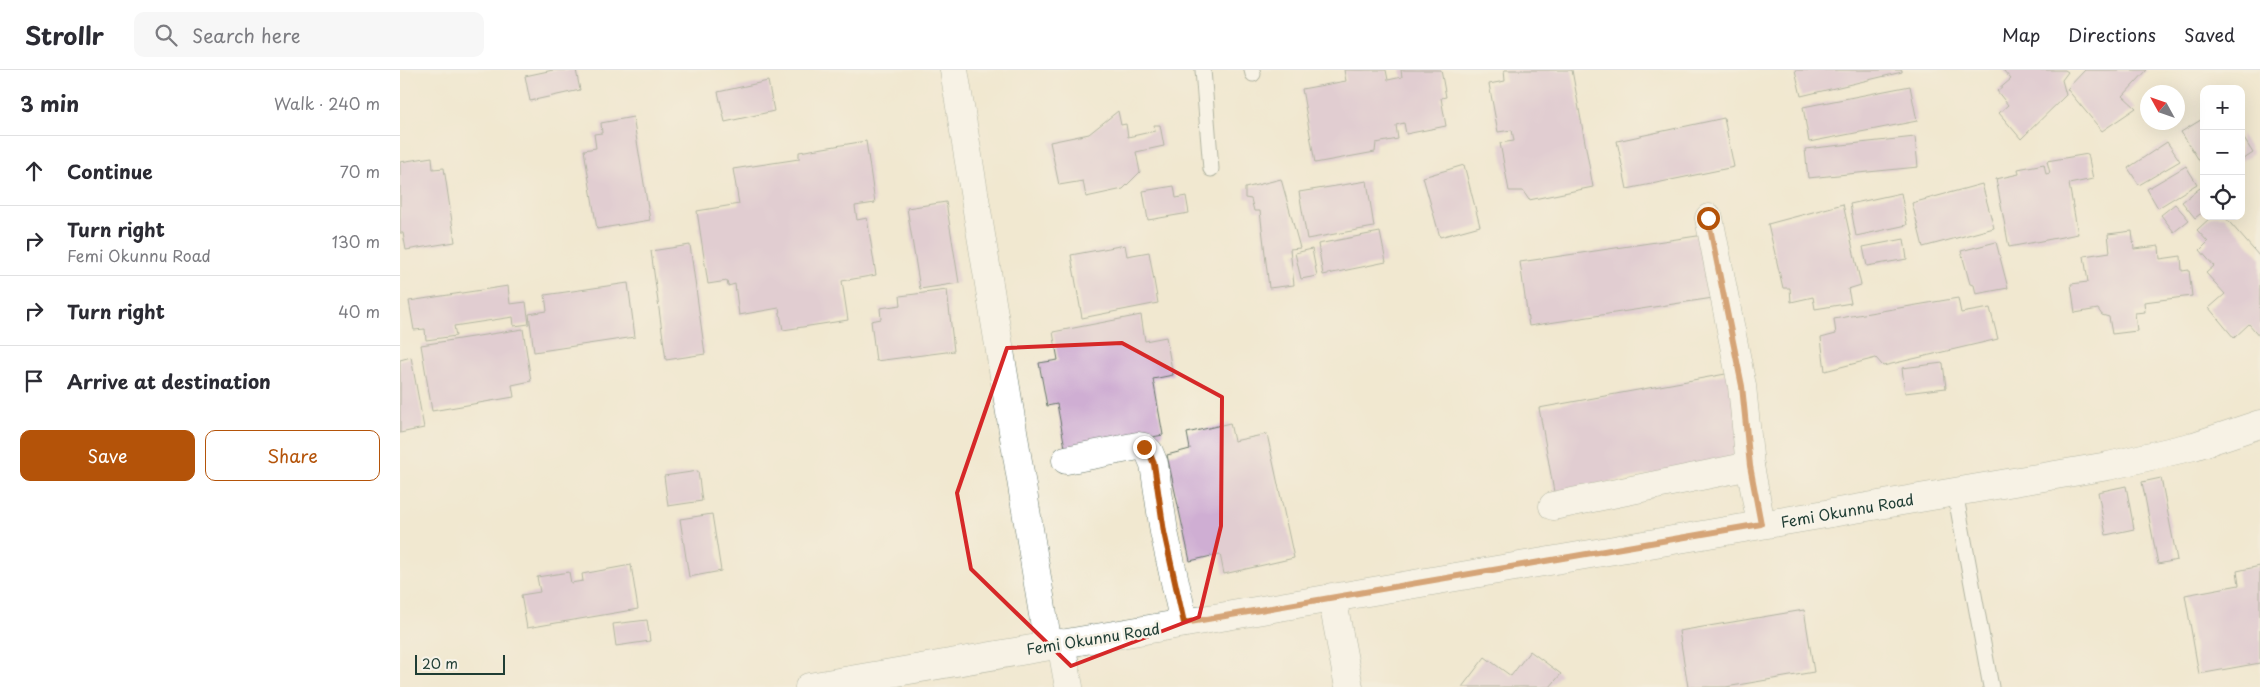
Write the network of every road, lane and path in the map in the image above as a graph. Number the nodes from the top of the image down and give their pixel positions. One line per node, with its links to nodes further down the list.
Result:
1 (954, 70): 13 (street)
2 (1203, 70): 3 (lane)
3 (1211, 169)
4 (1708, 218): 7 (street)
5 (2260, 424): 8 (street, Femi Okunnu Road)
6 (1066, 460): 12 (street)
7 (1750, 466): 9 (street); 10 (street)
8 (1955, 492): 10 (street, Femi Okunnu Road); 17 (lane)
9 (1553, 506)
10 (1761, 524): 11 (street, Femi Okunnu Road)
11 (1332, 597): 12 (street, Femi Okunnu Road); 16 (street)
12 (1184, 623): 13 (street, Femi Okunnu Road)
13 (1055, 644): 14 (street, Femi Okunnu Road); 15 (street)
14 (809, 687)
15 (1069, 687)
16 (1348, 687)
17 (1991, 687)

